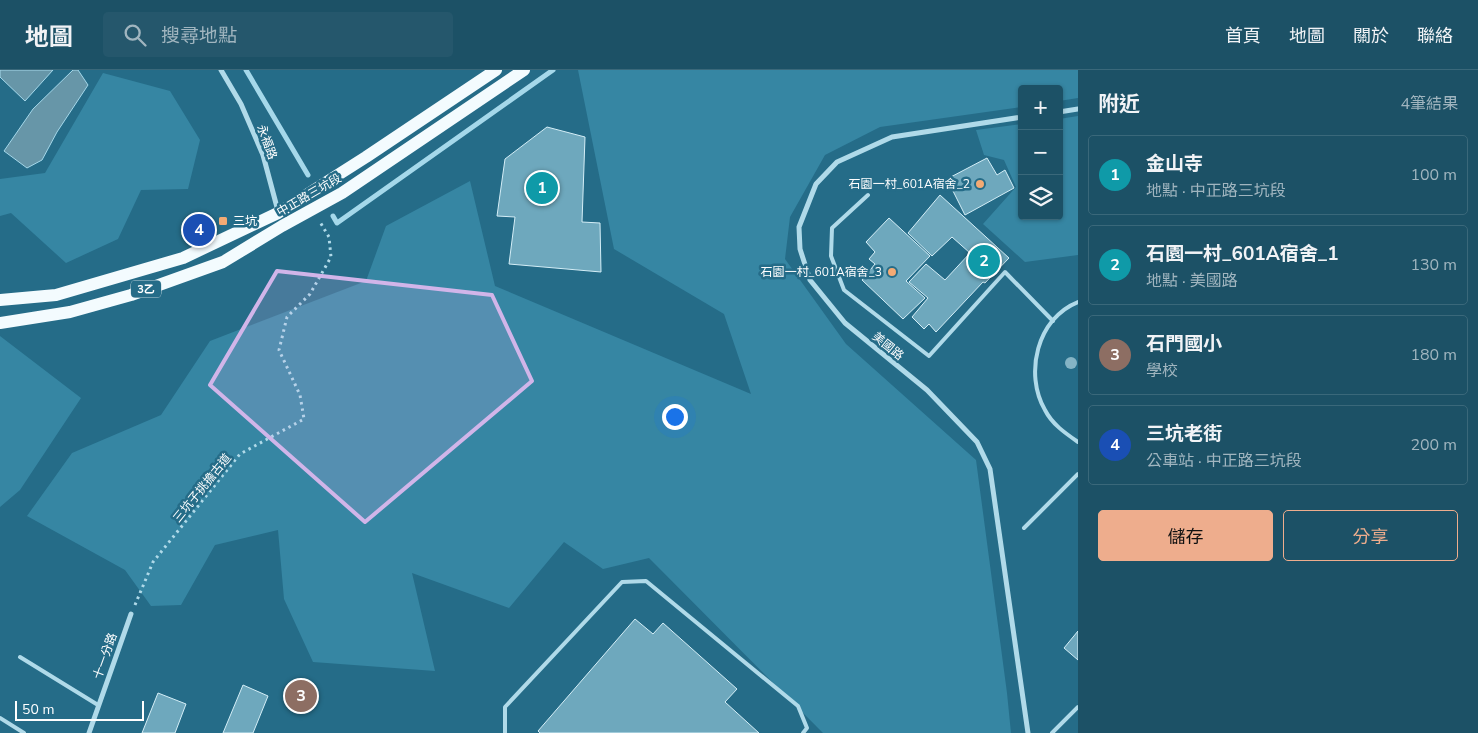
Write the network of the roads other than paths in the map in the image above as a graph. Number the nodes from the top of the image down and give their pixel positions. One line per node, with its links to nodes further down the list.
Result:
1 (221, 70): 8 (street, 永福路)
2 (496, 70): 8 (main road, 中正路三坑段 / 3乙)
3 (524, 70): 9 (main road, 中正路三坑段 / 3乙)
4 (1078, 109): 5 (street)
5 (1063, 111)
6 (1018, 118): 26 (street, 美國路)
7 (868, 195): 12 (lane)
8 (278, 213): 9 (street, 永福路); 10 (main road, 中正路三坑段 / 3乙)
9 (282, 226): 13 (main road, 中正路三坑段 / 3乙)
10 (0, 300)
11 (1078, 302): 12 (lane)
12 (1052, 321): 14 (lane)
13 (0, 323)
14 (1078, 442)
15 (1078, 474): 16 (lane)
16 (1024, 528)
17 (131, 614): 19 (street, 十一分路)
18 (20, 657): 19 (lane)
19 (98, 705): 23 (street, 十一分路)
20 (1078, 706): 27 (lane)
21 (0, 718): 22 (lane)
22 (24, 733)
23 (89, 733)
24 (505, 733): 25 (lane)
25 (803, 733)
26 (1028, 733)
27 (1052, 733)

